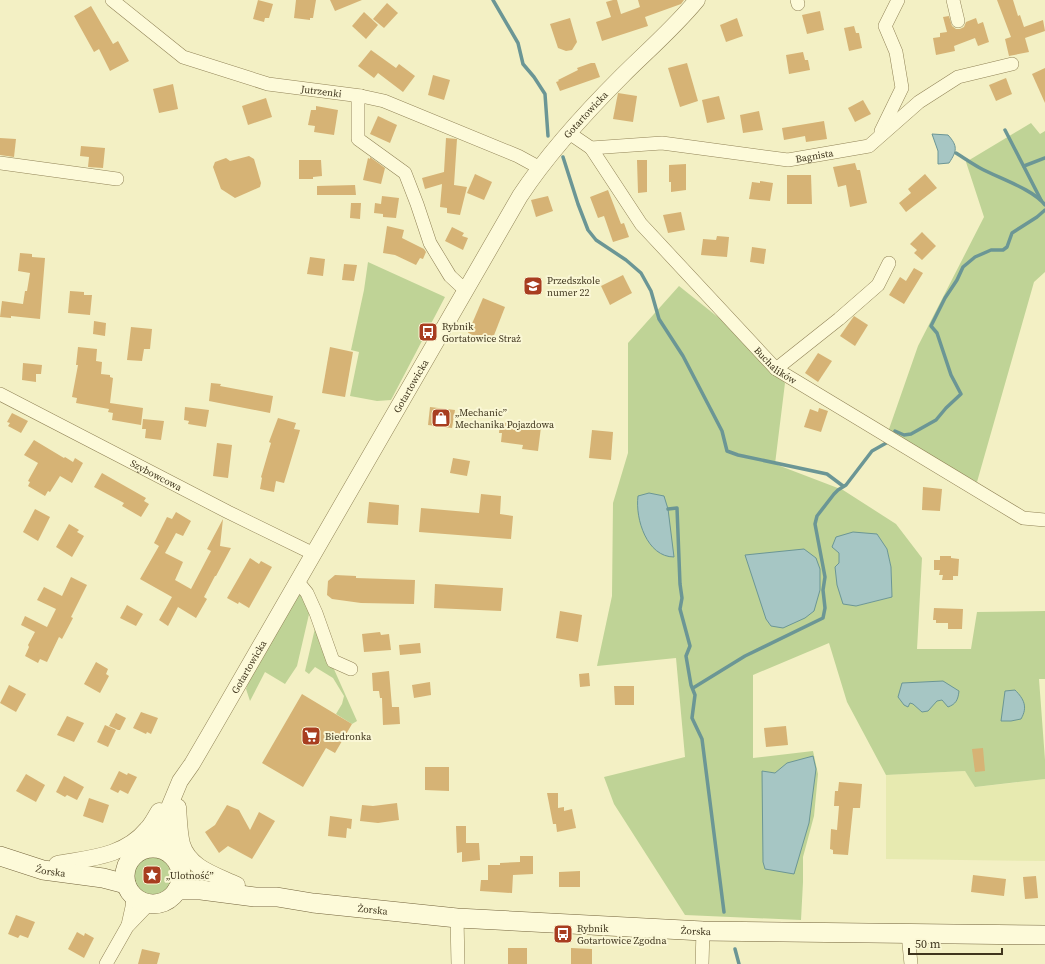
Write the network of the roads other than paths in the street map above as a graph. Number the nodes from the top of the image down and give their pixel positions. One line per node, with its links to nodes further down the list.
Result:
1 (112, 0): 7 (street, Jutrzenki)
2 (697, 0): 8 (street, Gotartowicka)
3 (898, 0): 9 (street)
4 (953, 0): 5 (street)
5 (958, 21)
6 (1012, 64): 9 (street, Bagnista)
7 (361, 96): 12 (street, Jutrzenki); 15 (street)
8 (569, 133): 10 (street, Buchalików); 12 (street, Gotartowicka)
9 (879, 137): 10 (street, Bagnista)
10 (591, 148): 16 (street, Buchalików)
11 (0, 163): 13 (street)
12 (540, 168): 15 (street, Gotartowicka)
13 (117, 179)
14 (889, 263): 16 (street)
15 (465, 290): 19 (street, Gotartowicka)
16 (776, 369): 18 (street, Buchalików)
17 (0, 394): 19 (street, Szybowcowa)
18 (1045, 520)
19 (314, 554): 20 (street, Gotartowicka)
20 (298, 582): 21 (street); 22 (street, Gotartowicka)
21 (351, 669)
22 (175, 801): 23 (street, Gotartowicka); 25 (street); 28 (street)
23 (160, 850): 26 (main road); 27 (main road)
24 (0, 856): 25 (main road, Żorska); 30 (main road, Żorska)
25 (57, 864): 26 (main road, Żorska)
26 (127, 865): 30 (main road)
27 (180, 871): 28 (main road, Żorska); 29 (main road)
28 (237, 885): 31 (main road, Żorska)
29 (177, 890): 30 (main road); 31 (main road, Żorska)
30 (136, 894): 36 (street)
31 (277, 897): 32 (main road, Żorska)
32 (457, 918): 33 (main road, Żorska); 37 (street)
33 (703, 931): 34 (main road, Żorska); 38 (street)
34 (908, 934): 35 (main road, Żorska); 39 (street)
35 (1045, 935)
36 (106, 964)
37 (458, 964)
38 (702, 964)
39 (911, 964)

